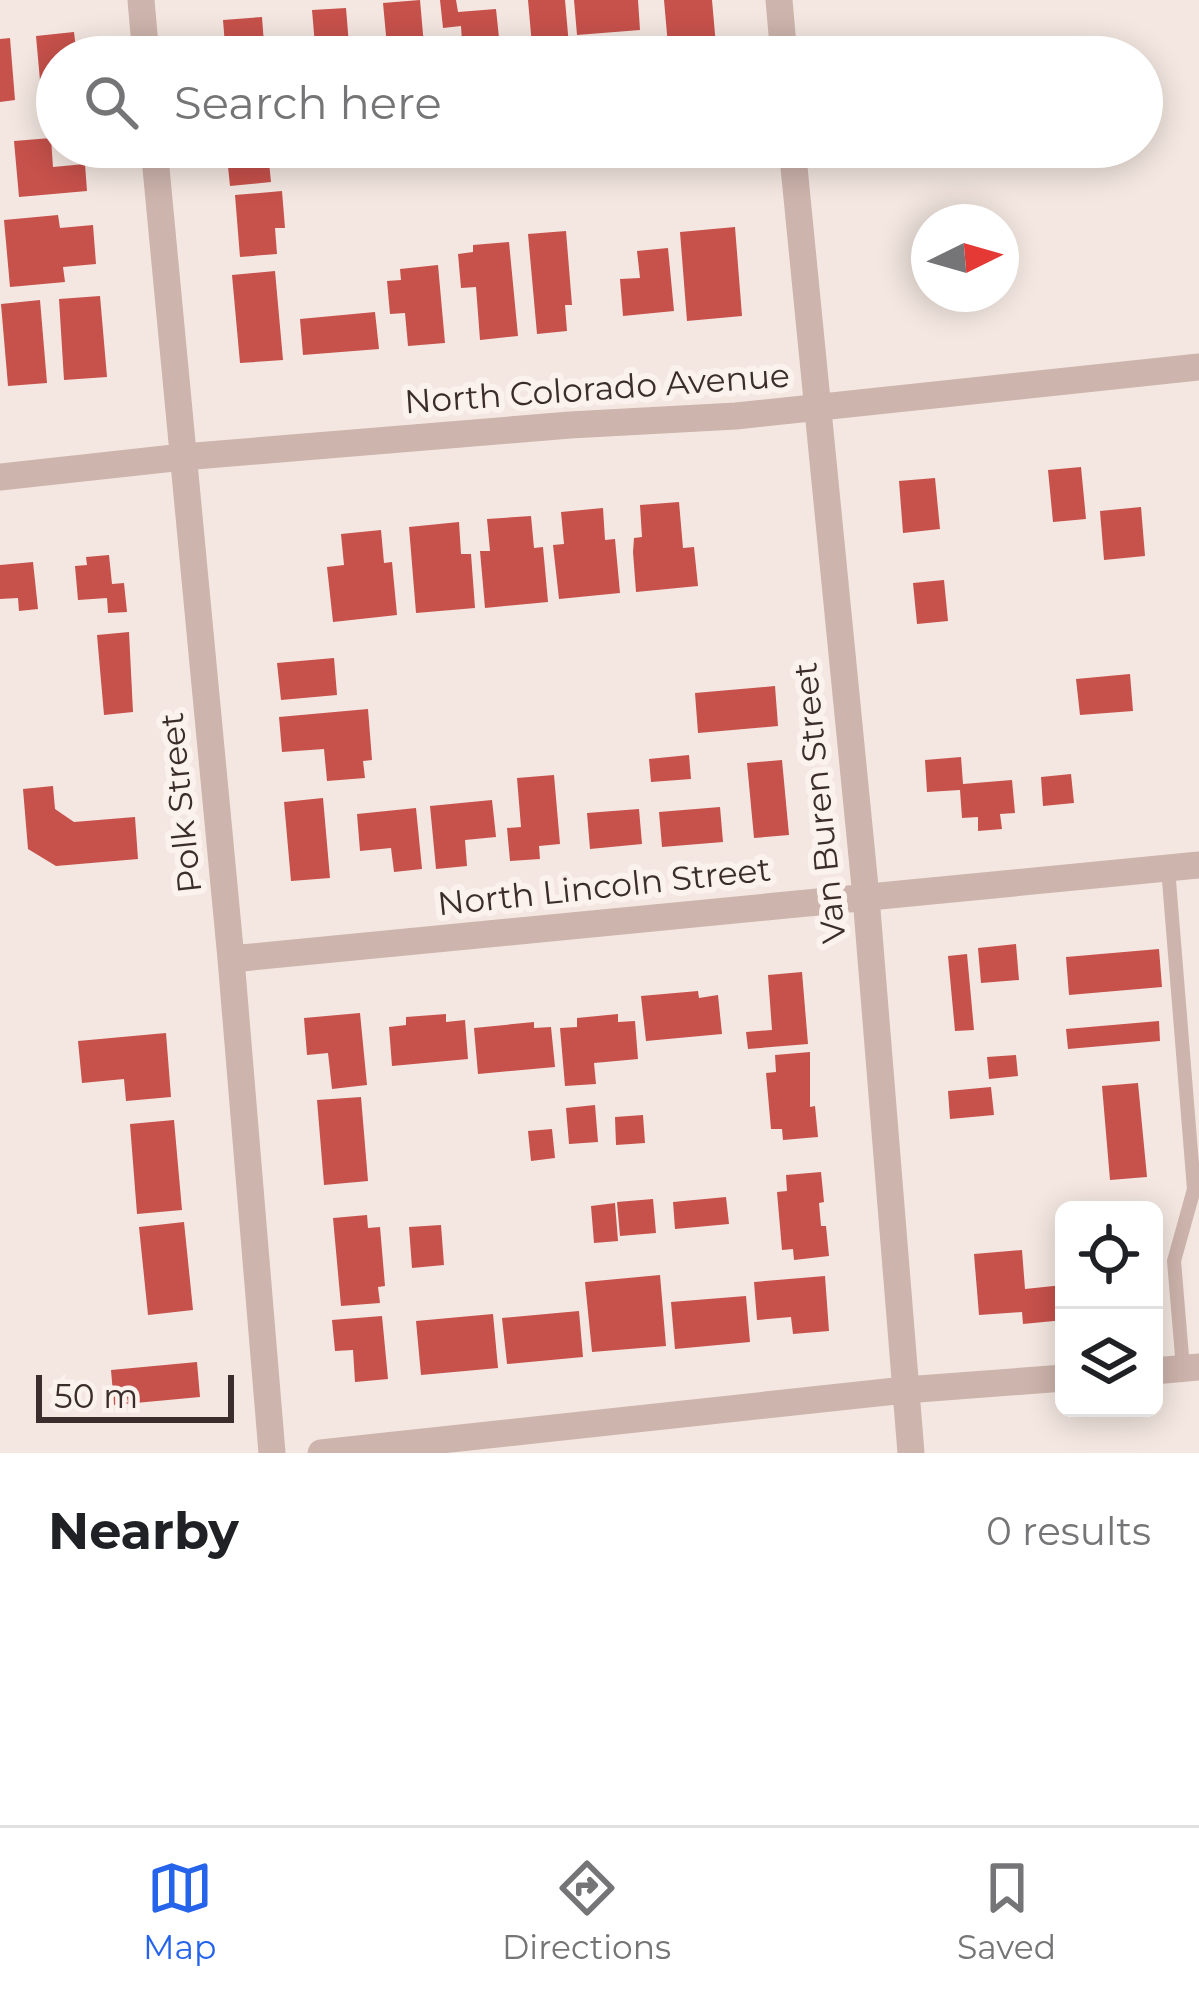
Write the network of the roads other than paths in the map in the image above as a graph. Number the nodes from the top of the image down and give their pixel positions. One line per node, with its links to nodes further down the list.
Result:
1 (141, 0): 3 (street)
2 (779, 0): 4 (street)
3 (144, 36)
4 (782, 36)
5 (156, 168): 9 (street, Polk Street)
6 (794, 168): 8 (street, Van Buren Street)
7 (1199, 367): 8 (street, North Colorado Avenue)
8 (815, 407): 9 (street, North Colorado Avenue); 13 (street, Van Buren Street)
9 (183, 457): 10 (street, North Colorado Avenue); 14 (street, Polk Street)
10 (0, 477)
11 (1199, 865): 12 (street, North Lincoln Street)
12 (1168, 868): 13 (street, North Lincoln Street); 15 (lane)
13 (866, 897): 14 (street, North Lincoln Street); 17 (street, Van Buren Street)
14 (231, 959): 18 (street, Polk Street)
15 (1191, 1368)
16 (1055, 1379): 17 (street)
17 (905, 1390): 19 (street); 20 (street, Van Buren Street)
18 (272, 1453)
19 (321, 1453)
20 (911, 1453)

